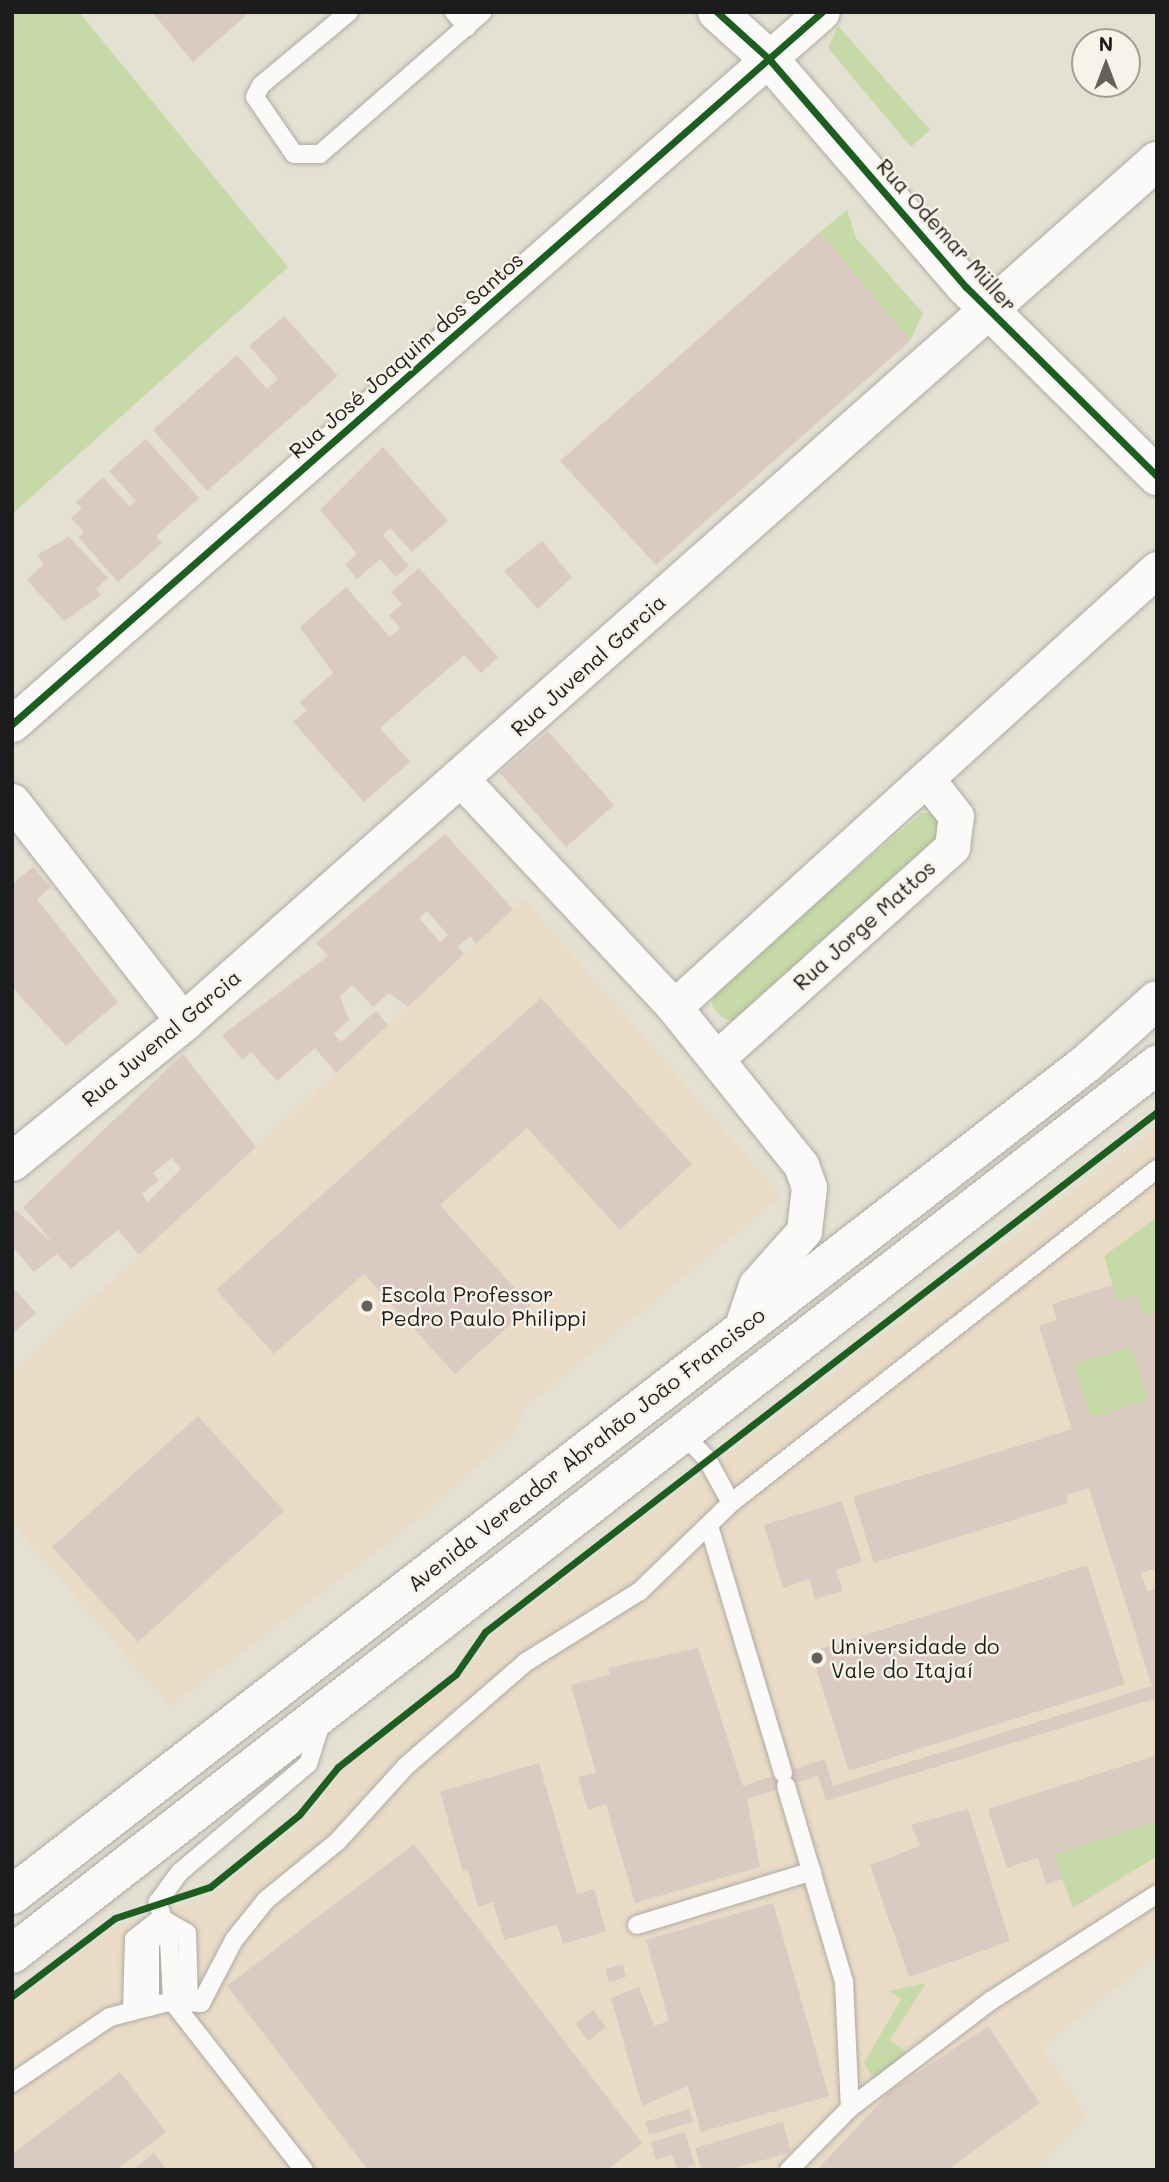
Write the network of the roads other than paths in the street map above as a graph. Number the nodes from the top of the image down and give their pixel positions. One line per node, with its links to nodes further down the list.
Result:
1 (349, 12): 6 (lane)
2 (454, 12): 6 (lane)
3 (483, 12): 6 (lane)
4 (717, 12): 7 (main road, Rua Odemar Müller)
5 (822, 12): 7 (street, Rua José Joaquim dos Santos)
6 (467, 27)
7 (769, 59): 9 (main road, Rua Odemar Müller); 12 (street, Rua José Joaquim dos Santos)
8 (1157, 161): 9 (main road, Rua Juvenal Garcia)
9 (989, 309): 10 (main road, Rua Odemar Müller); 14 (main road, Rua Juvenal Garcia)
10 (1157, 476)
11 (1157, 569): 13 (street)
12 (12, 724)
13 (926, 778): 17 (street); 19 (street, Rua Jorge Mattos)
14 (460, 779): 17 (street); 18 (main road, Rua Juvenal Garcia)
15 (12, 802): 18 (street)
16 (1157, 1000): 23 (main road, Avenida Vereador Abrahão João Francisco)
17 (674, 1007): 19 (street)
18 (184, 1022): 21 (main road, Rua Juvenal Garcia)
19 (718, 1058): 23 (street)
20 (1157, 1065): 24 (main road)
21 (12, 1162)
22 (1157, 1169): 25 (lane)
23 (741, 1329): 30 (main road, Avenida Vereador Abrahão João Francisco)
24 (682, 1433): 25 (lane); 27 (main road)
25 (731, 1503): 26 (lane)
26 (709, 1526): 28 (lane); 34 (lane)
27 (325, 1707): 31 (lane); 33 (main road)
28 (811, 1871): 32 (lane); 38 (lane)
29 (1157, 1894): 38 (lane)
30 (12, 1895)
31 (161, 1918): 34 (lane); 35 (lane); 36 (lane)
32 (637, 1925)
33 (12, 1954)
34 (180, 2002): 35 (lane); 39 (lane)
35 (150, 2007): 36 (lane)
36 (132, 2011): 37 (lane)
37 (12, 2083)
38 (850, 2108): 40 (lane)
39 (304, 2170)
40 (789, 2170)

